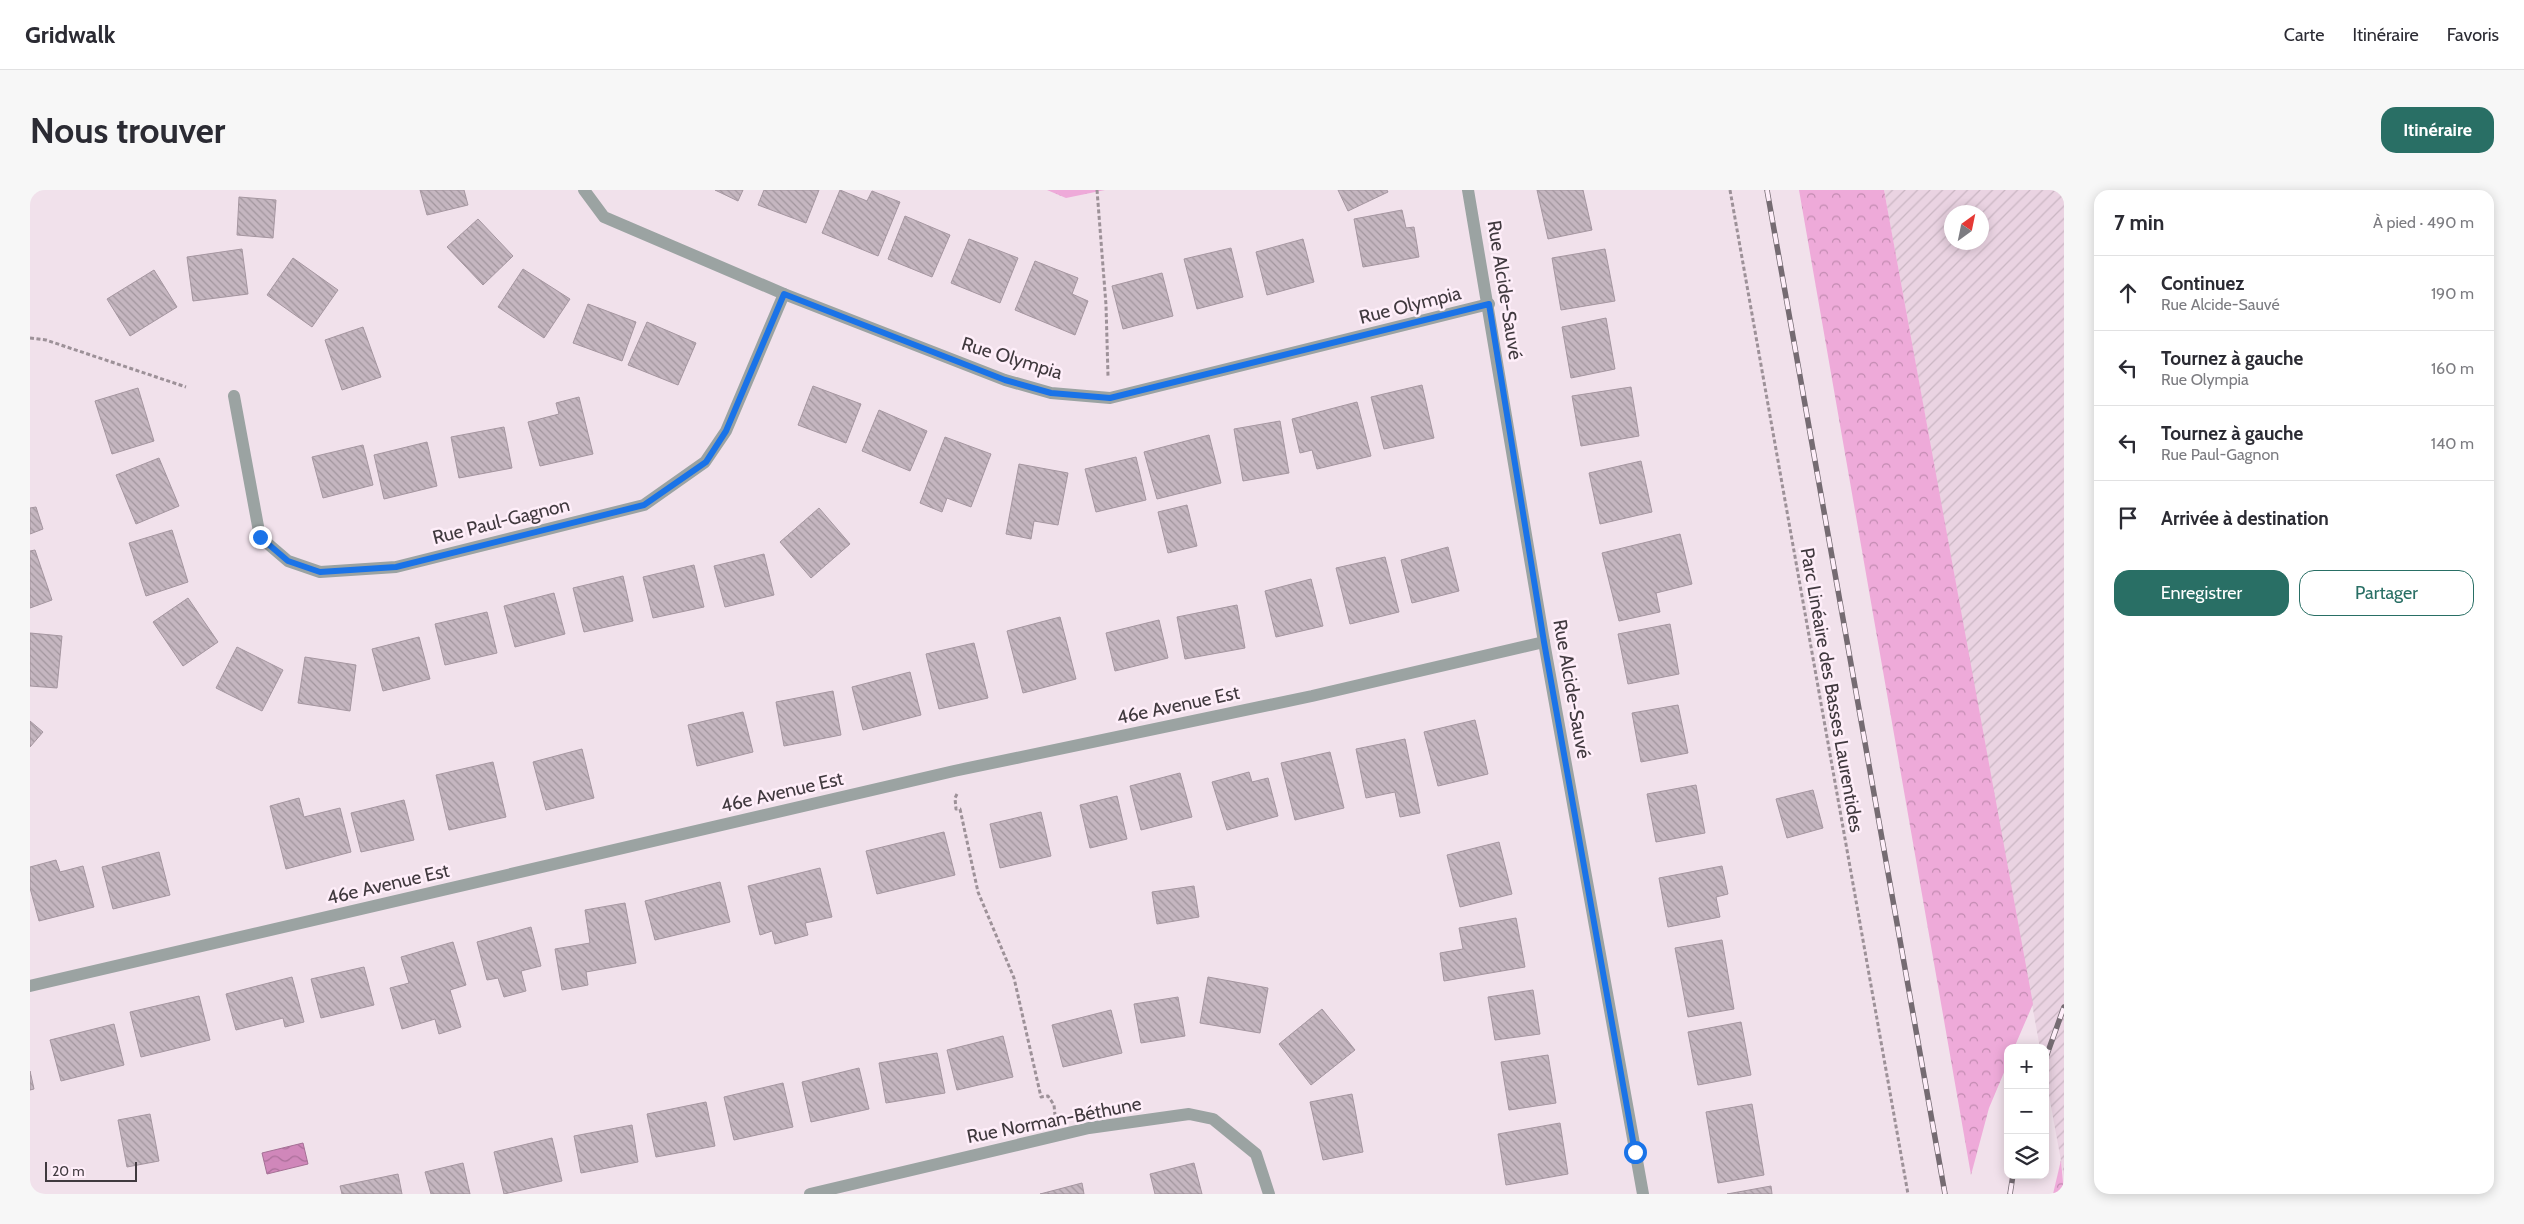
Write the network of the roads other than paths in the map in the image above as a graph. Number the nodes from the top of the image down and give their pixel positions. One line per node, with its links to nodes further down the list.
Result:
1 (584, 190): 3 (street, Rue Olympia)
2 (1468, 190): 4 (street, Rue Alcide-Sauvé)
3 (784, 294): 4 (street, Rue Olympia); 5 (street, Rue Paul-Gagnon)
4 (1489, 304): 6 (street, Rue Alcide-Sauvé)
5 (234, 396)
6 (1544, 642): 7 (street, 46e Avenue Est); 10 (street, Rue Alcide-Sauvé)
7 (30, 986)
8 (810, 1194): 9 (street, Rue Norman-Béthune)
9 (1269, 1194)
10 (1643, 1194)

